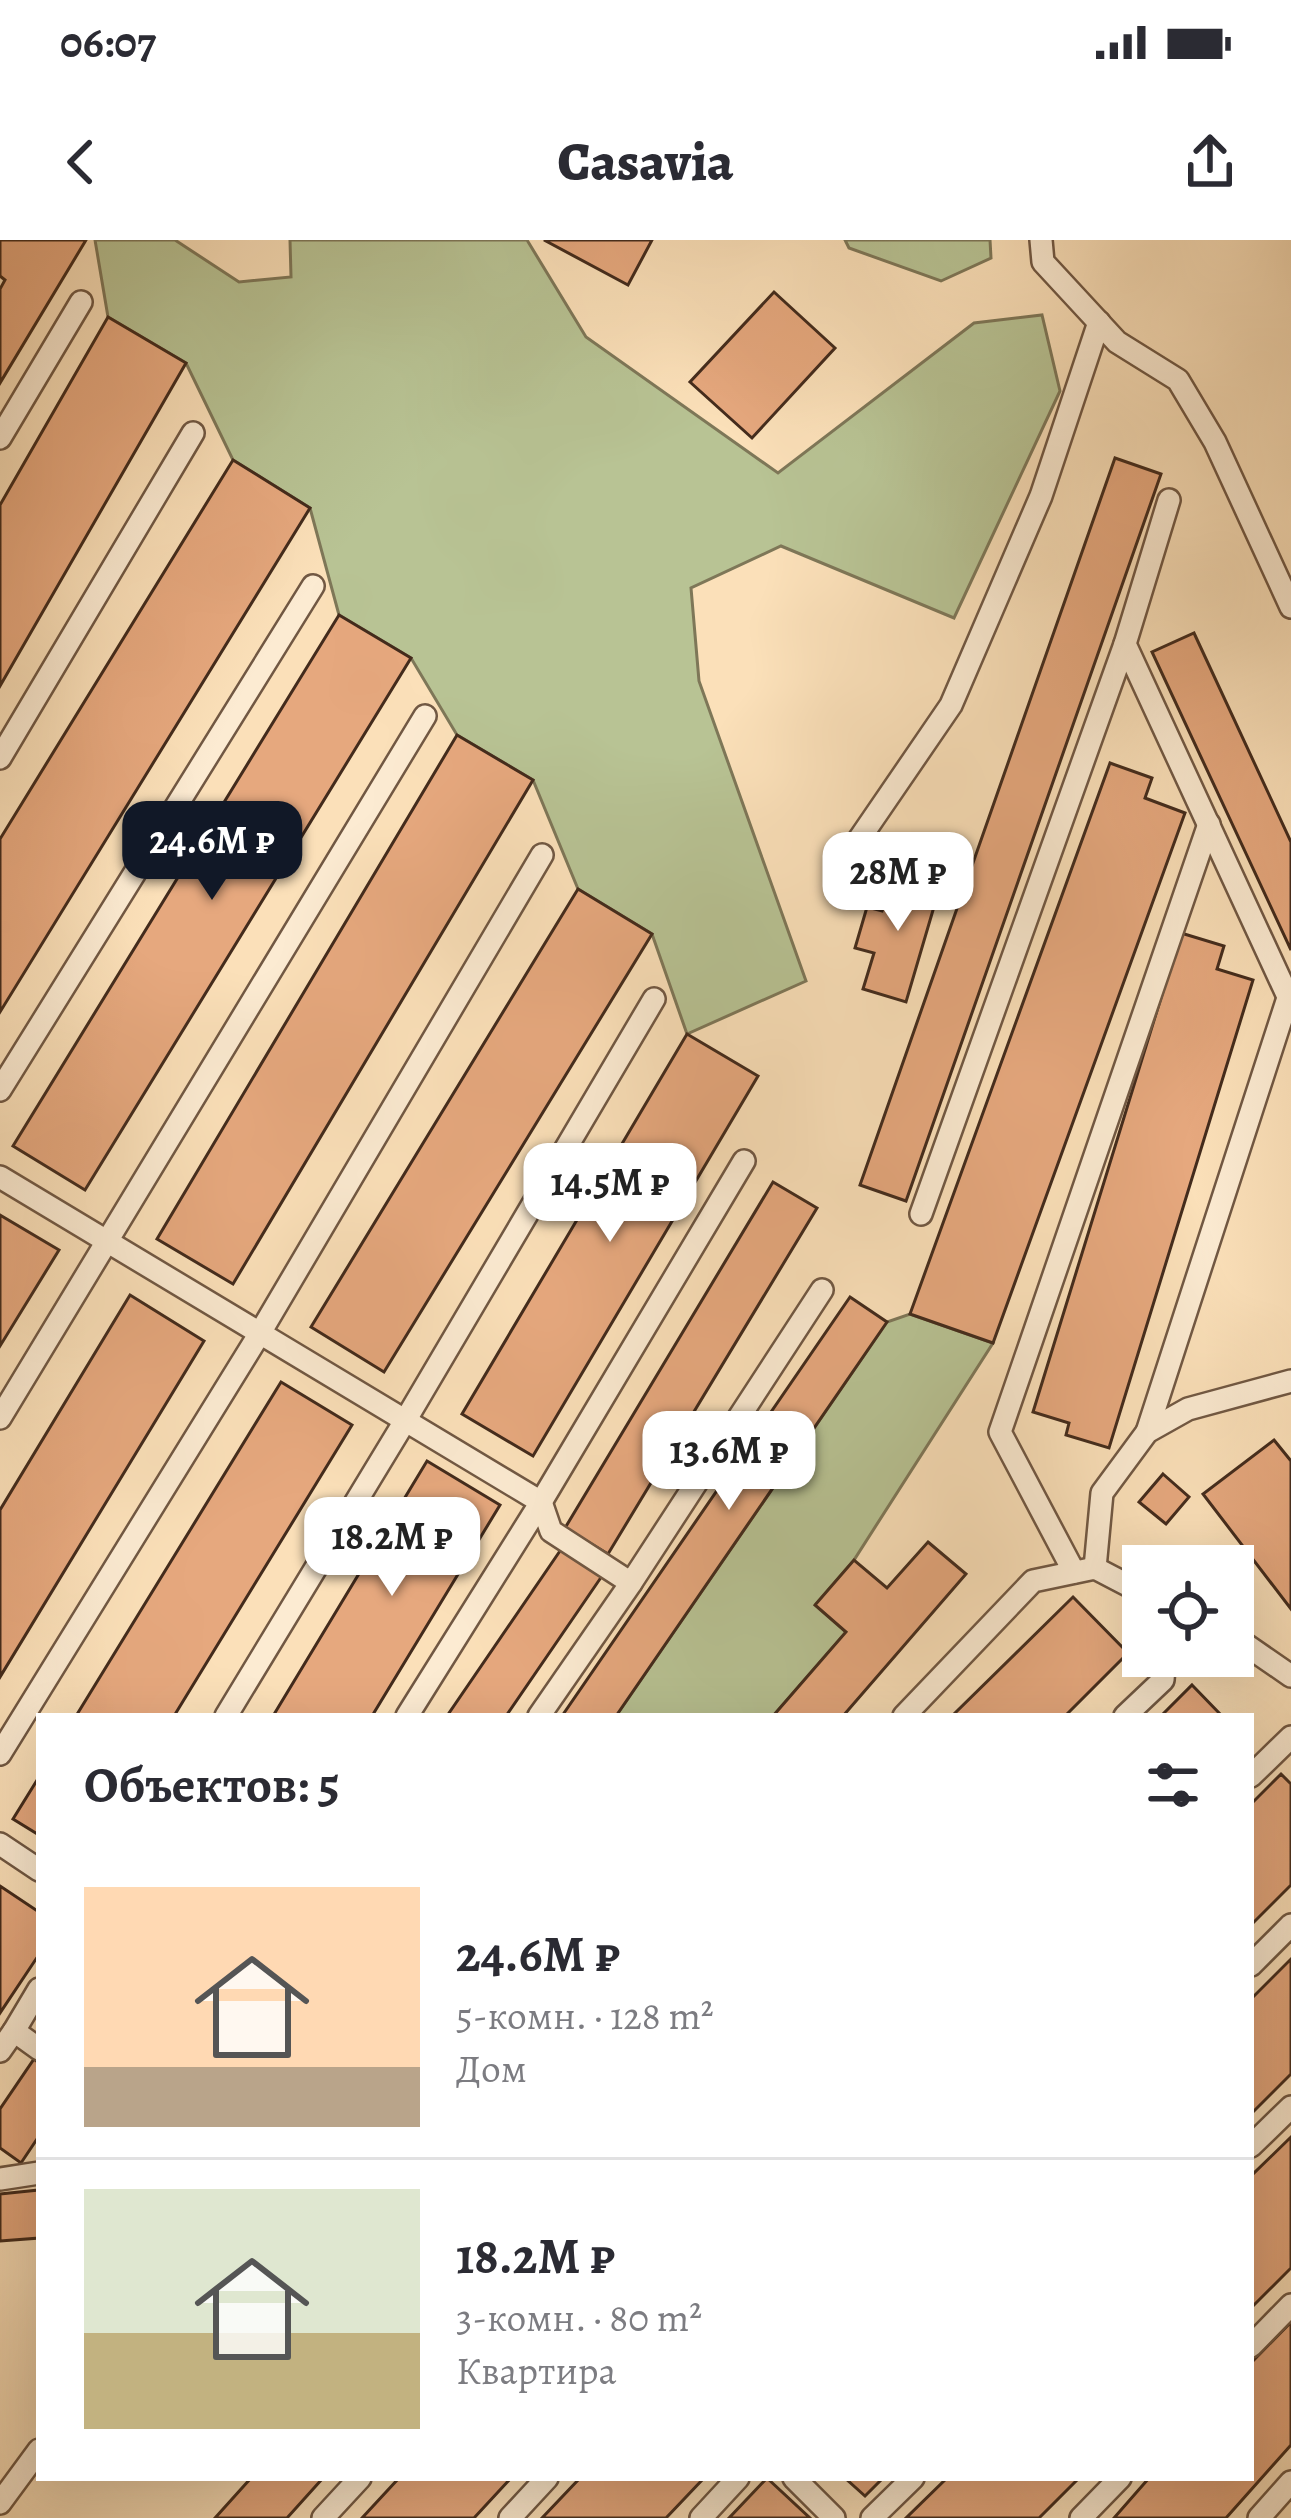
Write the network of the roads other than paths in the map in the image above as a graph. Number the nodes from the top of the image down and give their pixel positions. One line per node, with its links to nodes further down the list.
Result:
1 (1042, 240): 3 (lane)
2 (81, 302): 5 (lane)
3 (1099, 322): 8 (lane); 13 (lane)
4 (193, 433): 11 (lane)
5 (0, 438)
6 (1169, 500): 9 (lane)
7 (313, 586): 17 (lane)
8 (1291, 607)
9 (1125, 644): 12 (lane); 20 (lane)
10 (425, 716): 21 (lane)
11 (0, 758)
12 (1209, 824): 16 (lane); 29 (lane)
13 (849, 854)
14 (542, 855): 23 (lane)
15 (654, 998): 26 (lane)
16 (1290, 1000): 27 (lane)
17 (0, 1090)
18 (744, 1161): 28 (lane)
19 (0, 1177): 21 (lane)
20 (921, 1214)
21 (108, 1242): 23 (lane); 25 (lane)
22 (822, 1290): 30 (lane)
23 (260, 1333): 26 (lane); 41 (lane)
24 (1291, 1381): 27 (lane)
25 (0, 1418)
26 (405, 1421): 28 (lane); 35 (lane)
27 (1148, 1432): 29 (lane)
28 (541, 1502): 30 (lane); 36 (lane)
29 (1084, 1570): 31 (lane); 38 (lane)
30 (631, 1583): 37 (lane)
31 (1122, 1585)
32 (1254, 1650): 33 (lane)
33 (1291, 1676)
34 (1162, 1677): 39 (lane)
35 (228, 1713)
36 (408, 1713)
37 (541, 1713)
38 (907, 1713)
39 (1128, 1713)
40 (1291, 1737): 42 (lane)
41 (0, 1754)
42 (1254, 1773)
43 (0, 1844): 44 (lane)
44 (36, 1868)
45 (1291, 1925): 46 (lane)
46 (1254, 1962)
47 (36, 1994): 48 (lane)
48 (14, 2031): 49 (lane); 50 (lane)
49 (36, 2047)
50 (0, 2051)
51 (1291, 2107): 52 (lane)
52 (1254, 2143)
53 (36, 2173): 54 (lane)
54 (0, 2179)
55 (1291, 2305): 56 (lane)
56 (1254, 2343)
57 (36, 2454): 65 (lane)
58 (357, 2481): 66 (lane)
59 (545, 2481): 67 (lane)
60 (735, 2481): 68 (lane)
61 (797, 2481): 69 (lane)
62 (910, 2481): 70 (lane)
63 (1117, 2481): 71 (lane)
64 (1291, 2482): 72 (lane)
65 (0, 2503)
66 (323, 2518)
67 (510, 2518)
68 (701, 2518)
69 (835, 2518)
70 (872, 2518)
71 (1081, 2518)
72 (1259, 2518)

